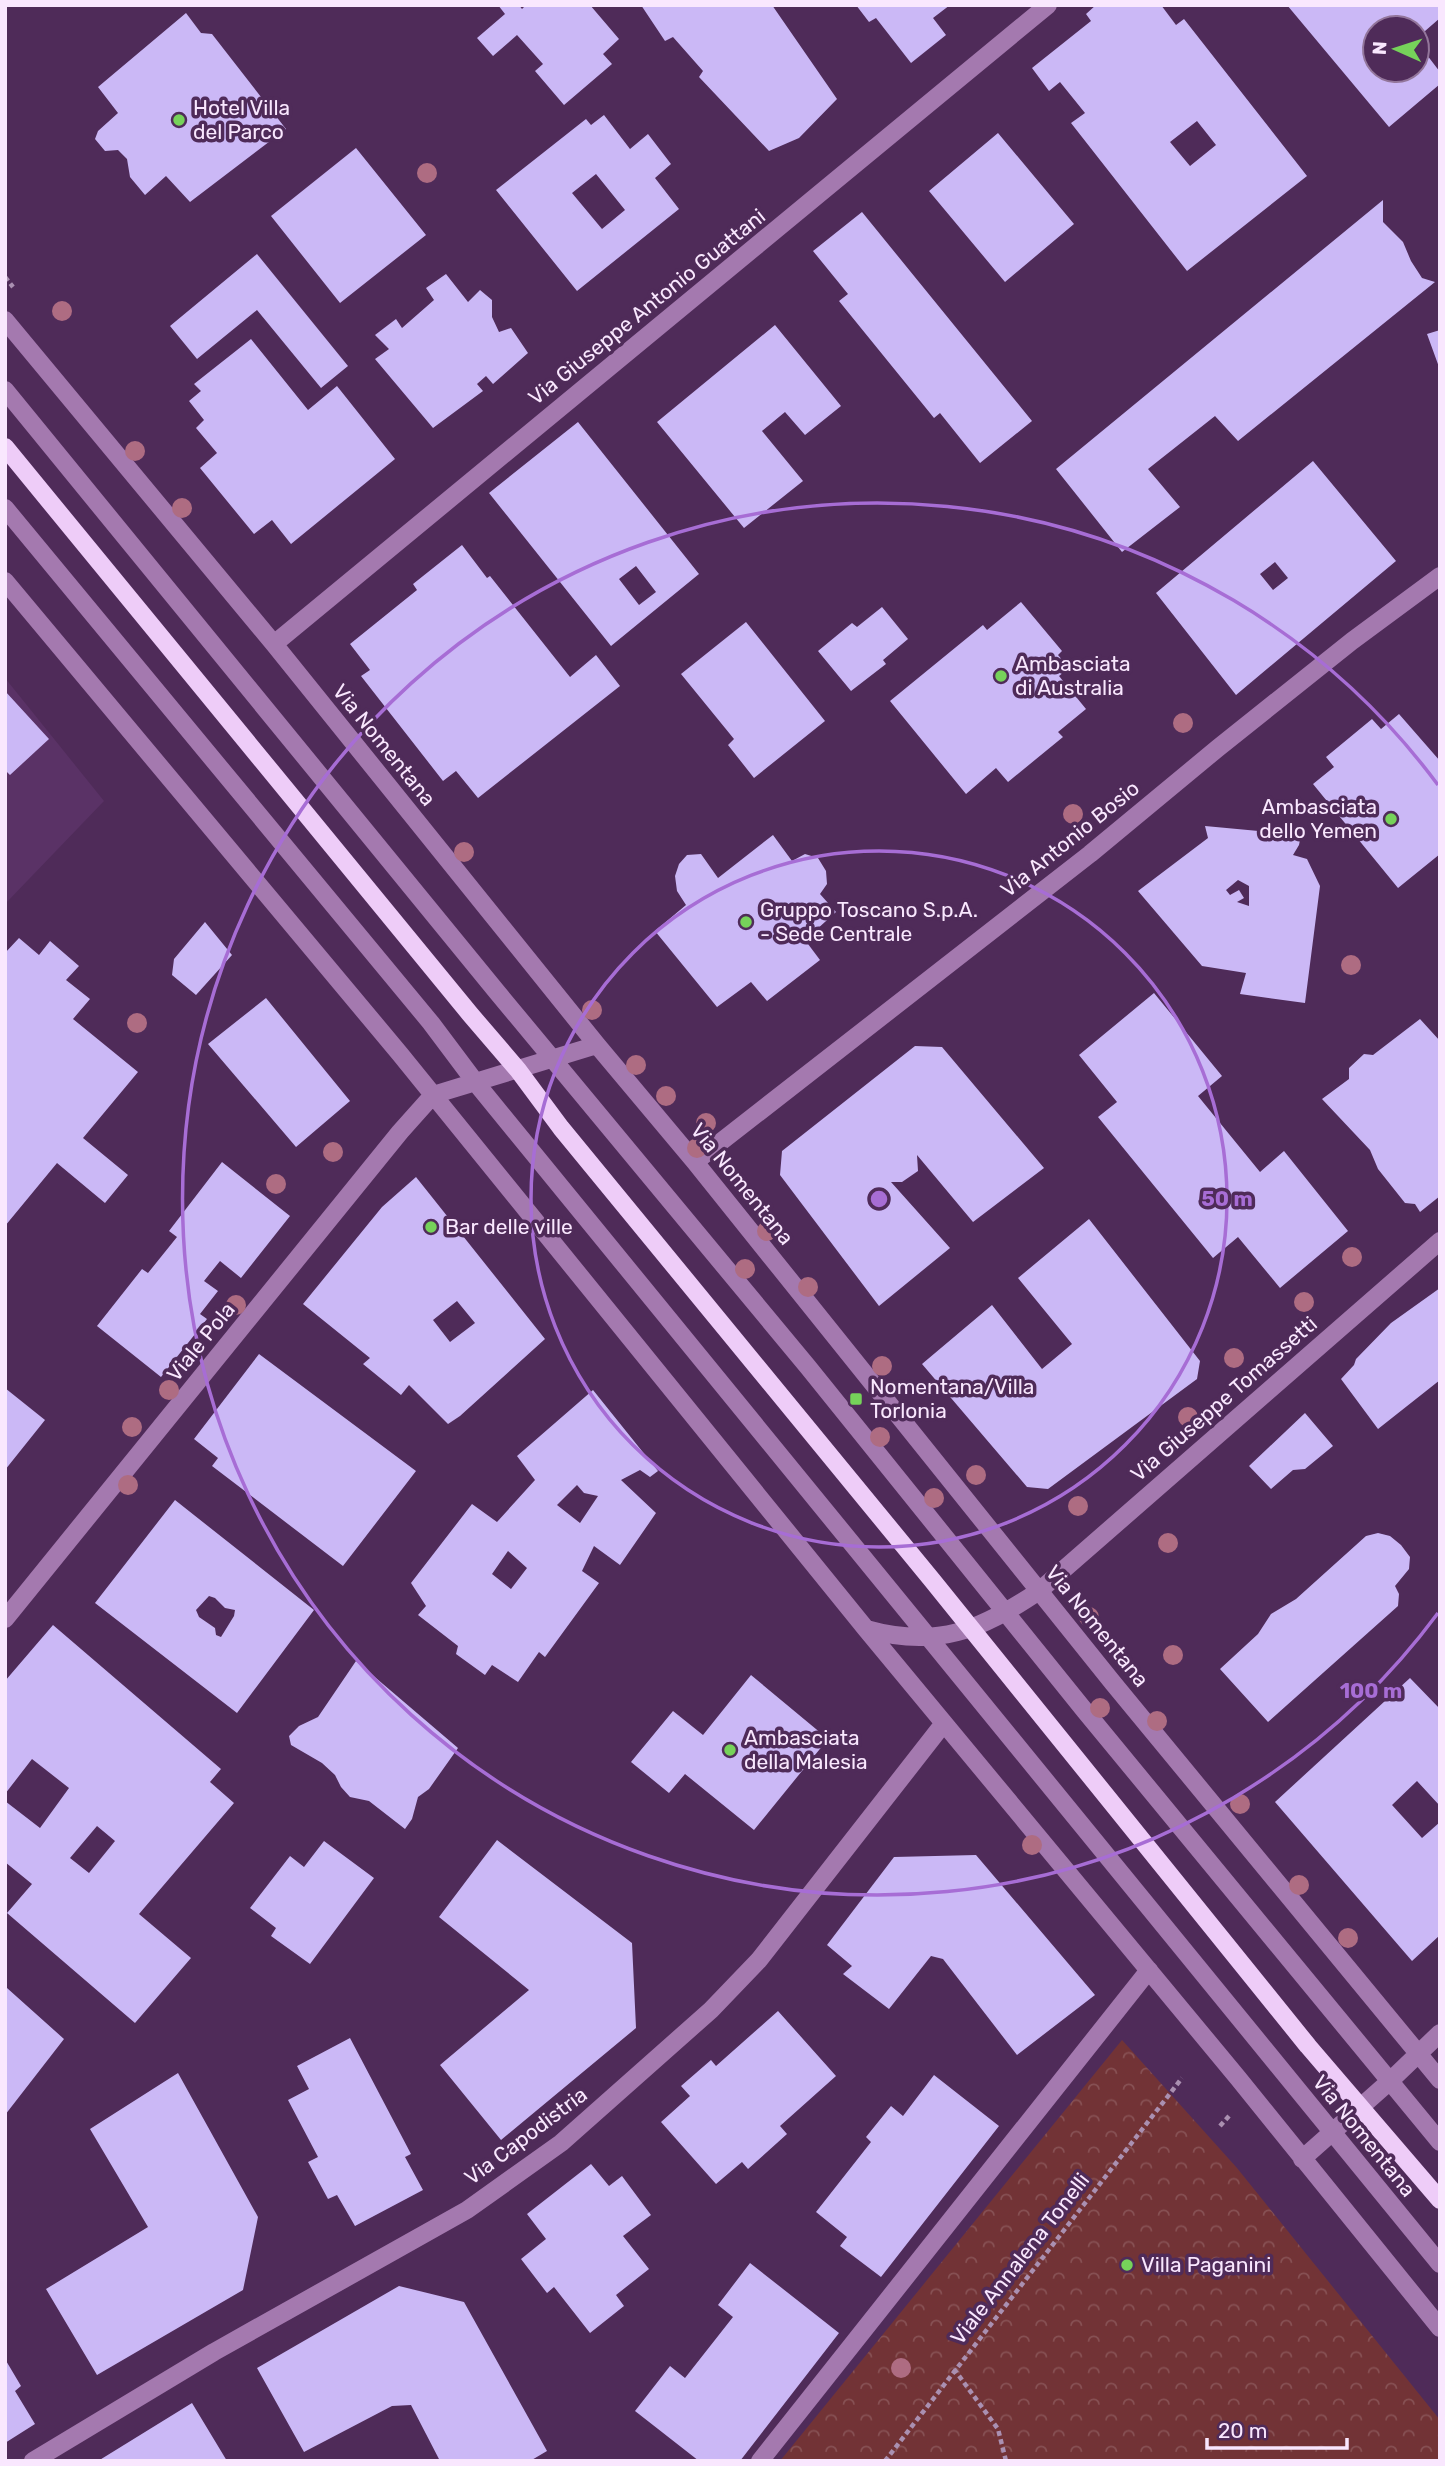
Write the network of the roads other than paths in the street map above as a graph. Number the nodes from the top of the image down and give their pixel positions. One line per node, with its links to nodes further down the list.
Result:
1 (1048, 5): 8 (street, Via Giuseppe Antonio Guattani)
2 (5, 320): 8 (street, Via Nomentana)
3 (5, 390): 10 (street)
4 (5, 447): 11 (main road, Via Nomentana)
5 (5, 508): 12 (street, Via Nomentana)
6 (1440, 576): 14 (street, Via Antonio Bosio)
7 (5, 581): 13 (street)
8 (274, 644): 9 (street, Via Nomentana)
9 (597, 1045): 10 (street); 14 (street, Via Nomentana)
10 (553, 1059): 11 (street); 17 (street)
11 (518, 1070): 12 (street); 20 (main road, Via Nomentana)
12 (476, 1083): 13 (street); 21 (street, Via Nomentana)
13 (433, 1095): 18 (street, Viale Pola); 19 (street)
14 (695, 1162): 16 (street, Via Nomentana)
15 (1440, 1241): 16 (street, Via Giuseppe Tomassetti)
16 (1039, 1591): 17 (street, Via Giuseppe Tomassetti); 25 (street, Via Nomentana)
17 (1006, 1612): 20 (street, Via Giuseppe Tomassetti); 27 (street)
18 (5, 1619)
19 (866, 1629): 21 (street, Via Giuseppe Tomassetti); 22 (street)
20 (971, 1629): 21 (street, Via Giuseppe Tomassetti); 28 (main road, Via Nomentana)
21 (929, 1637): 29 (street, Via Nomentana)
22 (944, 1723): 23 (street); 35 (street, Via Capodistria)
23 (1149, 1970): 31 (street); 36 (street)
24 (1440, 2033): 25 (street)
25 (1418, 2054): 26 (street, Via Nomentana); 27 (street)
26 (1440, 2080)
27 (1390, 2081): 28 (street); 30 (street)
28 (1361, 2107): 29 (street); 32 (main road, Via Nomentana)
29 (1332, 2133): 31 (street); 33 (street, Via Nomentana)
30 (1440, 2142)
31 (1302, 2158): 34 (street)
32 (1440, 2200)
33 (1440, 2264)
34 (1440, 2328)
35 (33, 2461)
36 (760, 2461)

